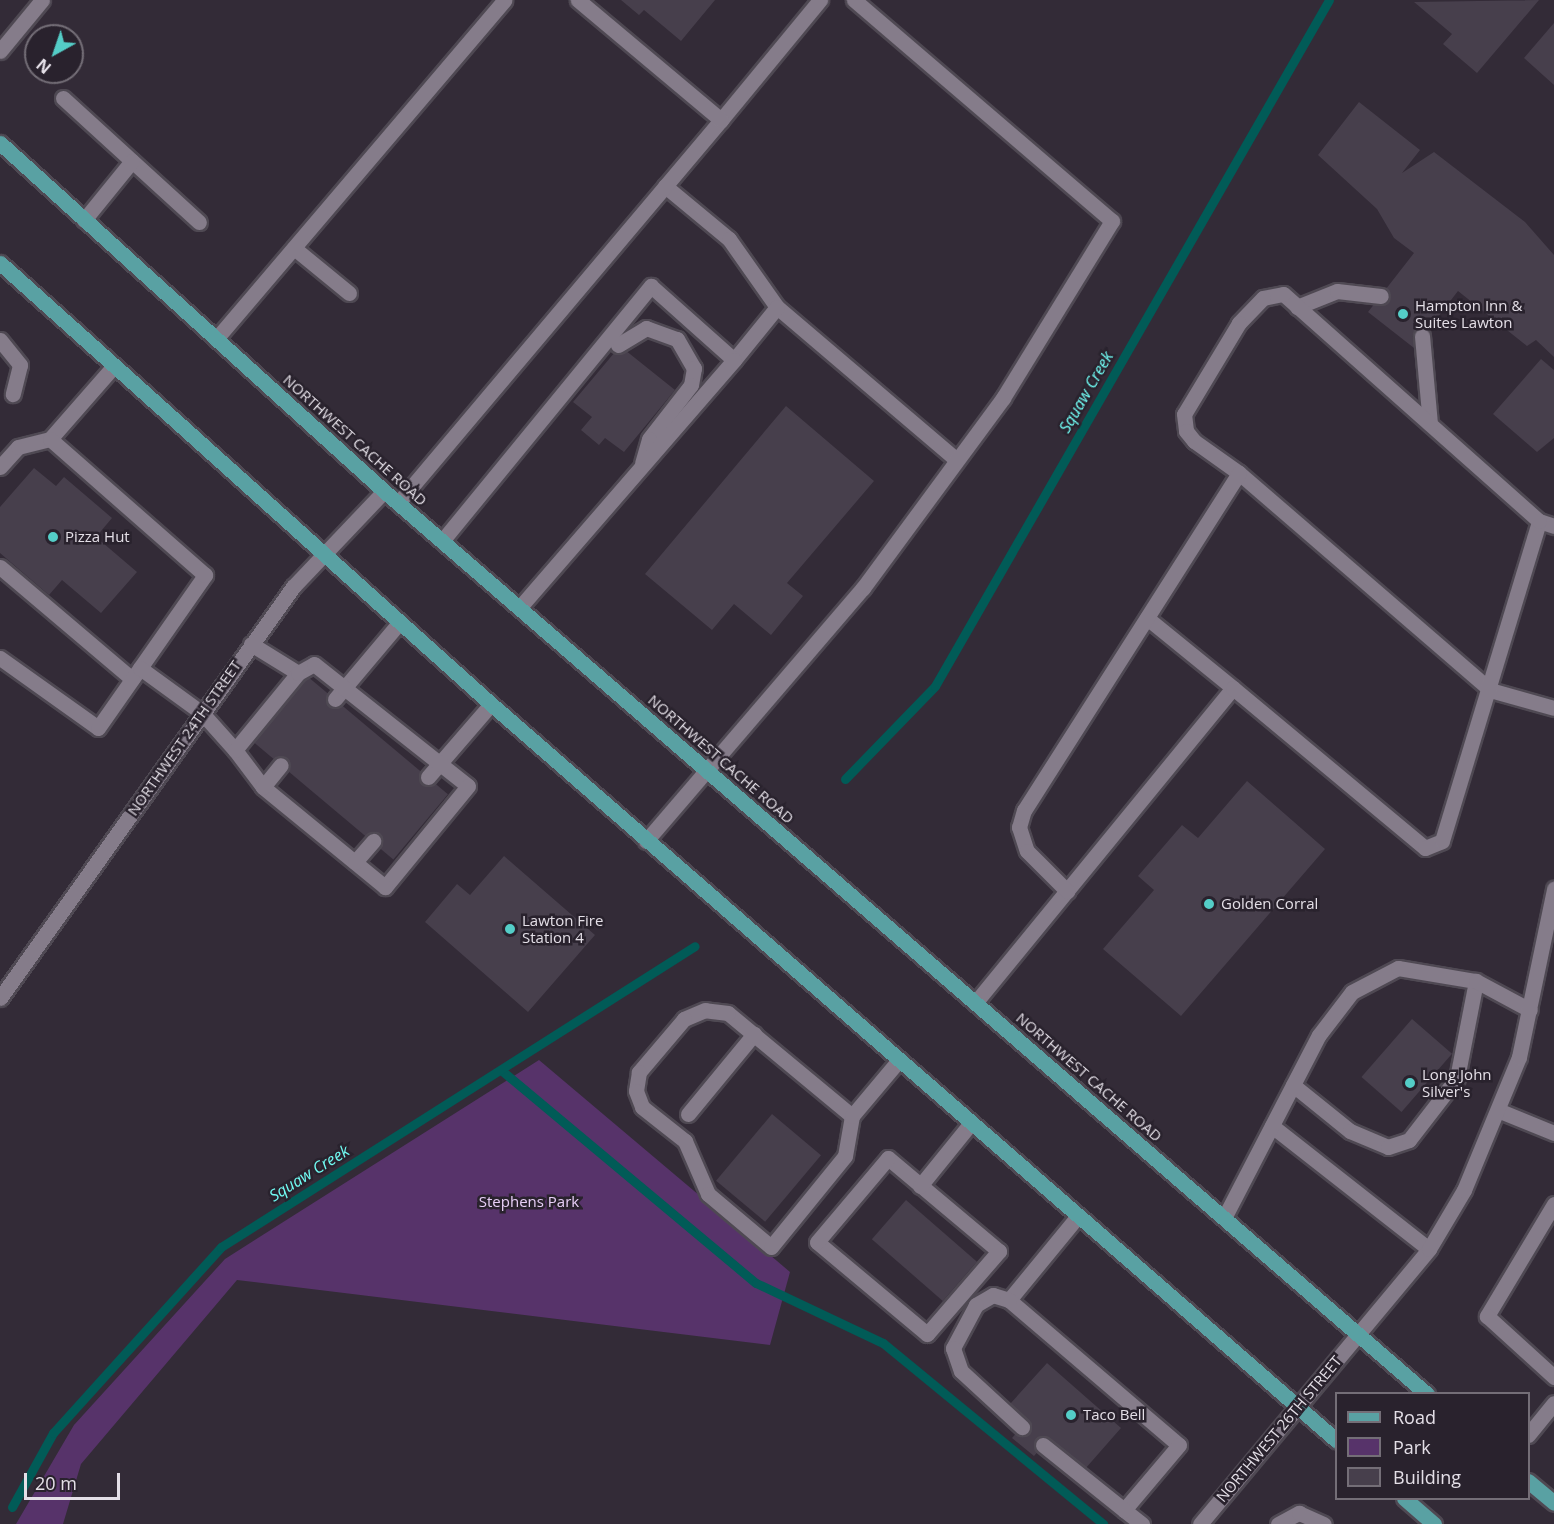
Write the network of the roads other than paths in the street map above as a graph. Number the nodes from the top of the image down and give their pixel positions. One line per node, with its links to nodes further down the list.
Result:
1 (42, 0): 6 (street)
2 (505, 0): 14 (street)
3 (578, 0): 8 (street)
4 (820, 0): 8 (street)
5 (854, 0): 31 (street)
6 (0, 51)
7 (63, 98): 10 (street)
8 (721, 120): 11 (street)
9 (0, 143): 12 (main road, NORTHWEST CACHE ROAD)
10 (132, 161): 12 (street); 13 (street)
11 (665, 186): 19 (street); 36 (street)
12 (84, 220): 21 (main road, NORTHWEST CACHE ROAD)
13 (199, 222)
14 (294, 248): 16 (street); 21 (street)
15 (0, 263): 25 (main road)
16 (349, 293)
17 (1381, 296): 18 (street)
18 (1297, 307): 29 (street); 34 (street)
19 (777, 308): 24 (street); 31 (street)
20 (1422, 336): 29 (street)
21 (216, 339): 35 (main road, NORTHWEST CACHE ROAD)
22 (0, 340): 26 (street)
23 (618, 345): 33 (street)
24 (734, 360): 28 (street); 33 (street)
25 (114, 366): 30 (street); 40 (main road)
26 (13, 394)
27 (573, 400): 28 (street)
28 (554, 405): 39 (street)
29 (1430, 424): 37 (street)
30 (50, 439): 32 (street); 47 (street)
31 (957, 460): 59 (street)
32 (0, 467)
33 (640, 469): 42 (street)
34 (1239, 473): 43 (street); 51 (street)
35 (384, 491): 36 (main road, NORTHWEST CACHE ROAD); 40 (street, NORTHWEST 24TH STREET)
36 (398, 503): 39 (main road, NORTHWEST CACHE ROAD)
37 (1539, 521): 38 (street); 51 (street)
38 (1554, 526)
39 (442, 542): 42 (main road, NORTHWEST CACHE ROAD)
40 (321, 554): 44 (main road); 45 (street, NORTHWEST 24TH STREET)
41 (0, 567): 47 (street)
42 (519, 608): 59 (main road, NORTHWEST CACHE ROAD)
43 (1148, 618): 50 (street); 66 (street)
44 (399, 623): 49 (street); 53 (main road)
45 (251, 644): 48 (street); 55 (street, NORTHWEST 24TH STREET)
46 (0, 658): 47 (street)
47 (136, 673): 55 (street)
48 (298, 673): 49 (street); 56 (street)
49 (346, 687): 52 (street); 57 (street)
50 (1233, 688): 51 (street); 66 (street)
51 (1490, 690): 54 (street)
52 (335, 699)
53 (491, 704): 57 (street); 62 (main road)
54 (1554, 708)
55 (202, 713): 56 (street); 68 (street, NORTHWEST 24TH STREET)
56 (235, 750): 61 (street)
57 (440, 763): 60 (street); 64 (street)
58 (281, 765): 61 (street)
59 (707, 771): 62 (street); 69 (main road, NORTHWEST CACHE ROAD)
60 (428, 777)
61 (263, 787): 64 (street)
62 (646, 840): 72 (main road)
63 (373, 841): 64 (street)
64 (355, 862)
65 (1554, 889): 70 (street, NORTHWEST 26TH STREET)
66 (1067, 891): 69 (street)
67 (1476, 981): 70 (street); 73 (street); 73 (street)
68 (0, 998)
69 (975, 1002): 83 (main road, NORTHWEST CACHE ROAD)
70 (1530, 1010): 74 (street, NORTHWEST 26TH STREET)
71 (754, 1034): 75 (street); 76 (street); 76 (street)
72 (899, 1060): 76 (street); 77 (main road)
73 (1293, 1085): 78 (street)
74 (1500, 1111): 79 (street); 84 (street, NORTHWEST 26TH STREET)
75 (688, 1114)
76 (852, 1116)
77 (971, 1123): 80 (street); 82 (main road)
78 (1272, 1126): 83 (street); 84 (street)
79 (1554, 1132)
80 (920, 1186): 80 (street)
81 (1554, 1204): 87 (street)
82 (1078, 1216): 85 (street); 90 (main road)
83 (1224, 1218): 86 (main road, NORTHWEST CACHE ROAD)
84 (1429, 1250): 86 (street, NORTHWEST 26TH STREET)
85 (1009, 1299): 91 (street); 98 (street)
86 (1358, 1334): 88 (main road, NORTHWEST CACHE ROAD); 90 (street, NORTHWEST 26TH STREET)
87 (1554, 1377)
88 (1425, 1392)
89 (1554, 1403): 92 (street)
90 (1298, 1407): 93 (main road); 100 (street, NORTHWEST 26TH STREET)
91 (1022, 1427)
92 (1530, 1433)
93 (1335, 1439)
94 (1043, 1445): 98 (street)
95 (1530, 1483): 97 (main road)
96 (1406, 1500): 103 (main road)
97 (1554, 1503)
98 (1124, 1510): 99 (street)
99 (1142, 1524)
100 (1200, 1524)
101 (1278, 1524): 102 (street)
102 (1324, 1524)
103 (1434, 1524)

